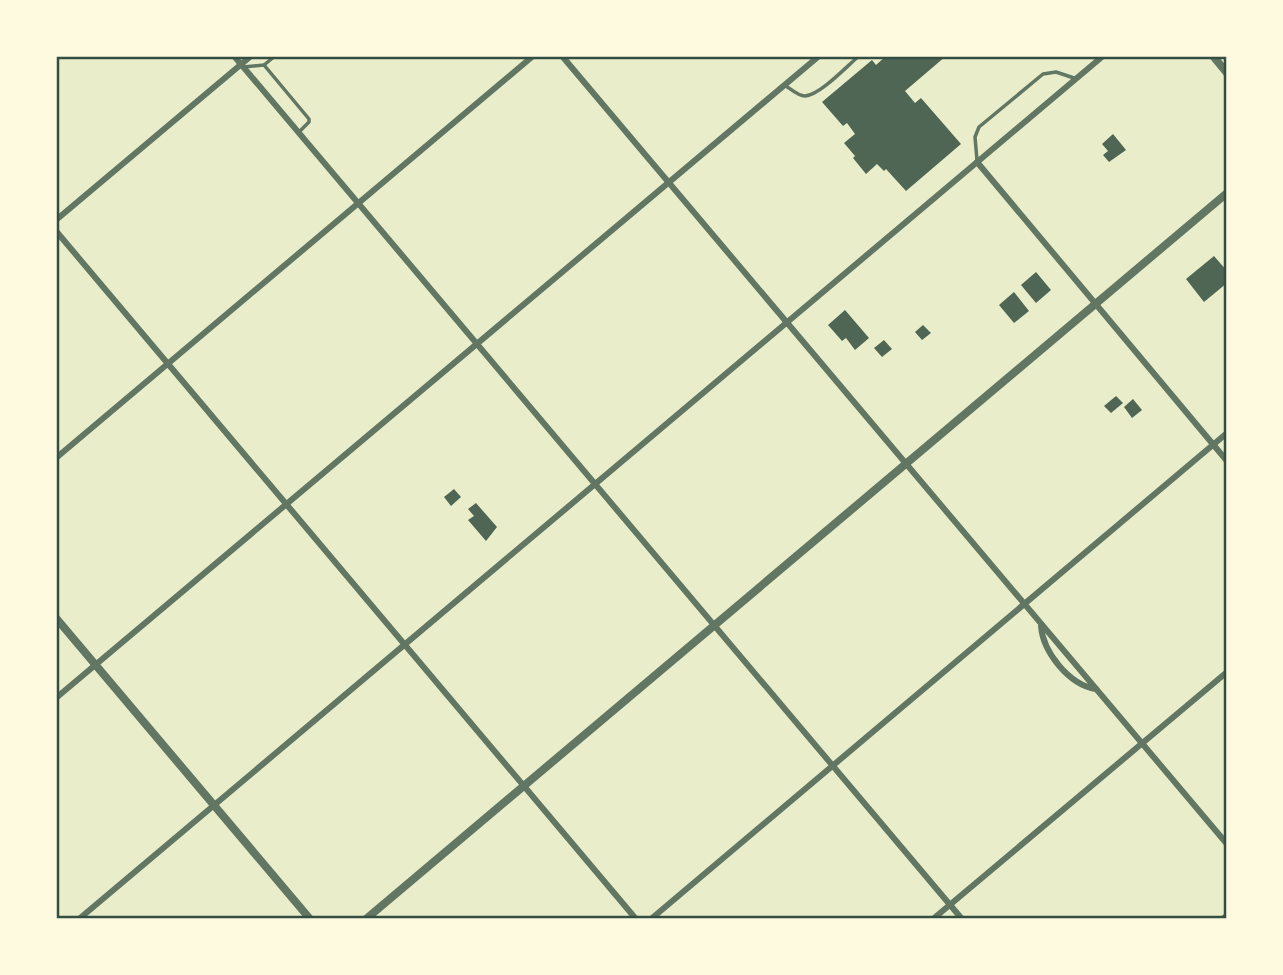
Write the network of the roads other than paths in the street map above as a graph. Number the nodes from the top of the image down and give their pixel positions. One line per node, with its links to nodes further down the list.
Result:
1 (234, 56): 11 (street)
2 (251, 56): 11 (street)
3 (275, 56): 10 (lane)
4 (533, 56): 19 (street)
5 (562, 56): 17 (street)
6 (819, 56): 14 (street)
7 (859, 56): 14 (lane)
8 (1103, 56): 13 (street)
9 (1213, 56): 12 (street)
10 (264, 65): 11 (lane); 15 (lane)
11 (242, 66): 15 (street); 20 (street)
12 (1227, 73)
13 (1076, 79): 16 (street); 16 (lane)
14 (784, 85): 17 (street)
15 (299, 132): 19 (street)
16 (977, 162): 22 (street); 23 (street)
17 (668, 182): 23 (street); 24 (street)
18 (1227, 193): 22 (street)
19 (358, 203): 24 (street); 25 (street)
20 (56, 220)
21 (56, 231): 25 (street)
22 (1095, 304): 27 (street); 30 (street)
23 (787, 323): 30 (street); 31 (street)
24 (477, 344): 31 (street); 32 (street)
25 (168, 364): 28 (street); 32 (street)
26 (1227, 433): 27 (street)
27 (1213, 445): 29 (street); 33 (street)
28 (56, 458)
29 (1227, 461)
30 (906, 464): 33 (street); 36 (street)
31 (595, 484): 36 (street); 37 (street)
32 (286, 504): 37 (street); 38 (street)
33 (1024, 604): 35 (street); 43 (street)
34 (56, 618): 38 (street)
35 (1041, 624): 40 (street); 40 (street)
36 (714, 625): 43 (street); 44 (street)
37 (405, 645): 44 (street); 45 (street)
38 (96, 665): 41 (street); 45 (street)
39 (1227, 672): 42 (street)
40 (1096, 689): 42 (street)
41 (56, 698)
42 (1142, 743): 46 (street); 47 (street)
43 (833, 766): 47 (street); 53 (street)
44 (524, 786): 51 (street); 52 (street)
45 (214, 805): 49 (street); 50 (street)
46 (1227, 844)
47 (950, 905): 54 (street); 55 (street)
48 (1227, 915): 56 (street)
49 (79, 919)
50 (310, 919)
51 (366, 919)
52 (636, 919)
53 (651, 919)
54 (933, 919)
55 (962, 919)
56 (1223, 919)

